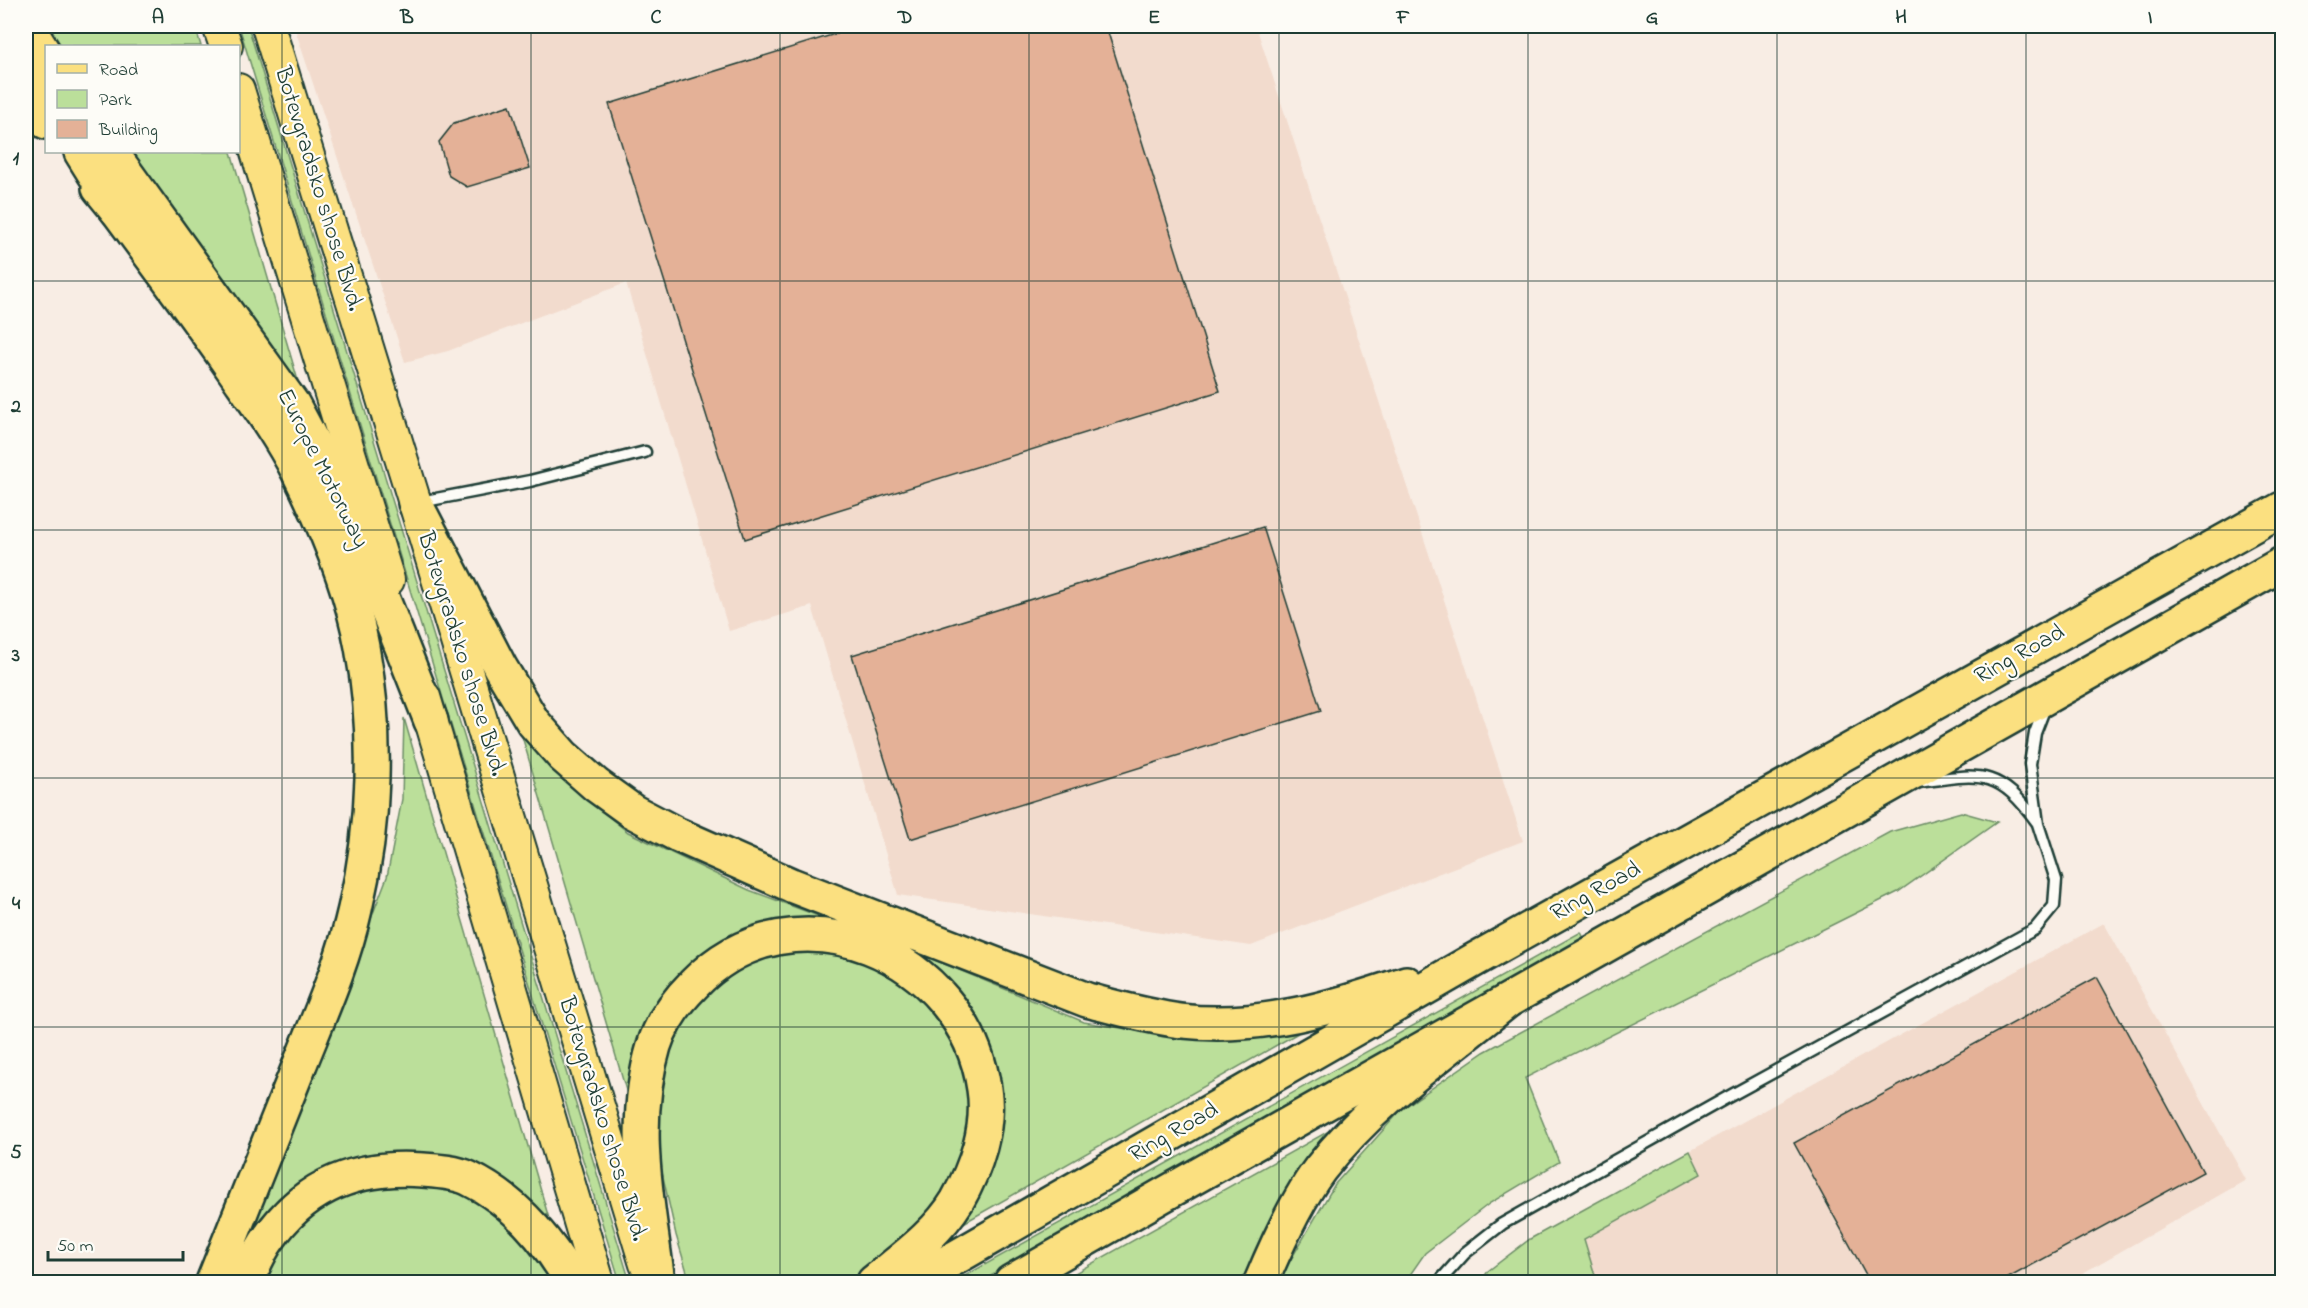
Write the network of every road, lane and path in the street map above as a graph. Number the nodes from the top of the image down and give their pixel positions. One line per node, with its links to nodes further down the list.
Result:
1 (27, 26): 5 (highway)
2 (219, 26): 4 (main road)
3 (268, 26): 16 (main road, Botevgradsko shose Blvd.)
4 (226, 45)
5 (45, 54)
6 (26, 64): 8 (highway)
7 (26, 93): 10 (highway)
8 (45, 95)
9 (240, 97): 20 (main road, Botevgradsko shose Blvd.)
10 (45, 121)
11 (70, 153): 14 (highway)
12 (82, 153): 14 (highway)
13 (112, 153): 20 (highway, Europe Motorway)
14 (117, 210): 25 (highway)
15 (645, 452): 16 (lane)
16 (415, 503): 23 (highway); 29 (main road, Botevgradsko shose Blvd.)
17 (2283, 509): 23 (highway, Ring Road)
18 (2283, 564): 19 (highway, Ring Road)
19 (2050, 696): 21 (highway, Ring Road); 22 (lane)
20 (431, 721): 28 (main road, Botevgradsko shose Blvd.)
21 (1891, 785): 22 (lane); 24 (highway, Ring Road)
22 (2038, 824): 35 (lane)
23 (1476, 960): 32 (highway, Ring Road)
24 (1506, 1002): 33 (highway, Ring Road); 34 (highway)
25 (213, 1282)
26 (246, 1282): 27 (highway)
27 (572, 1282)
28 (598, 1282)
29 (651, 1282)
30 (658, 1282): 31 (highway)
31 (874, 1282)
32 (913, 1282)
33 (1011, 1282)
34 (1261, 1282)
35 (1439, 1282)

